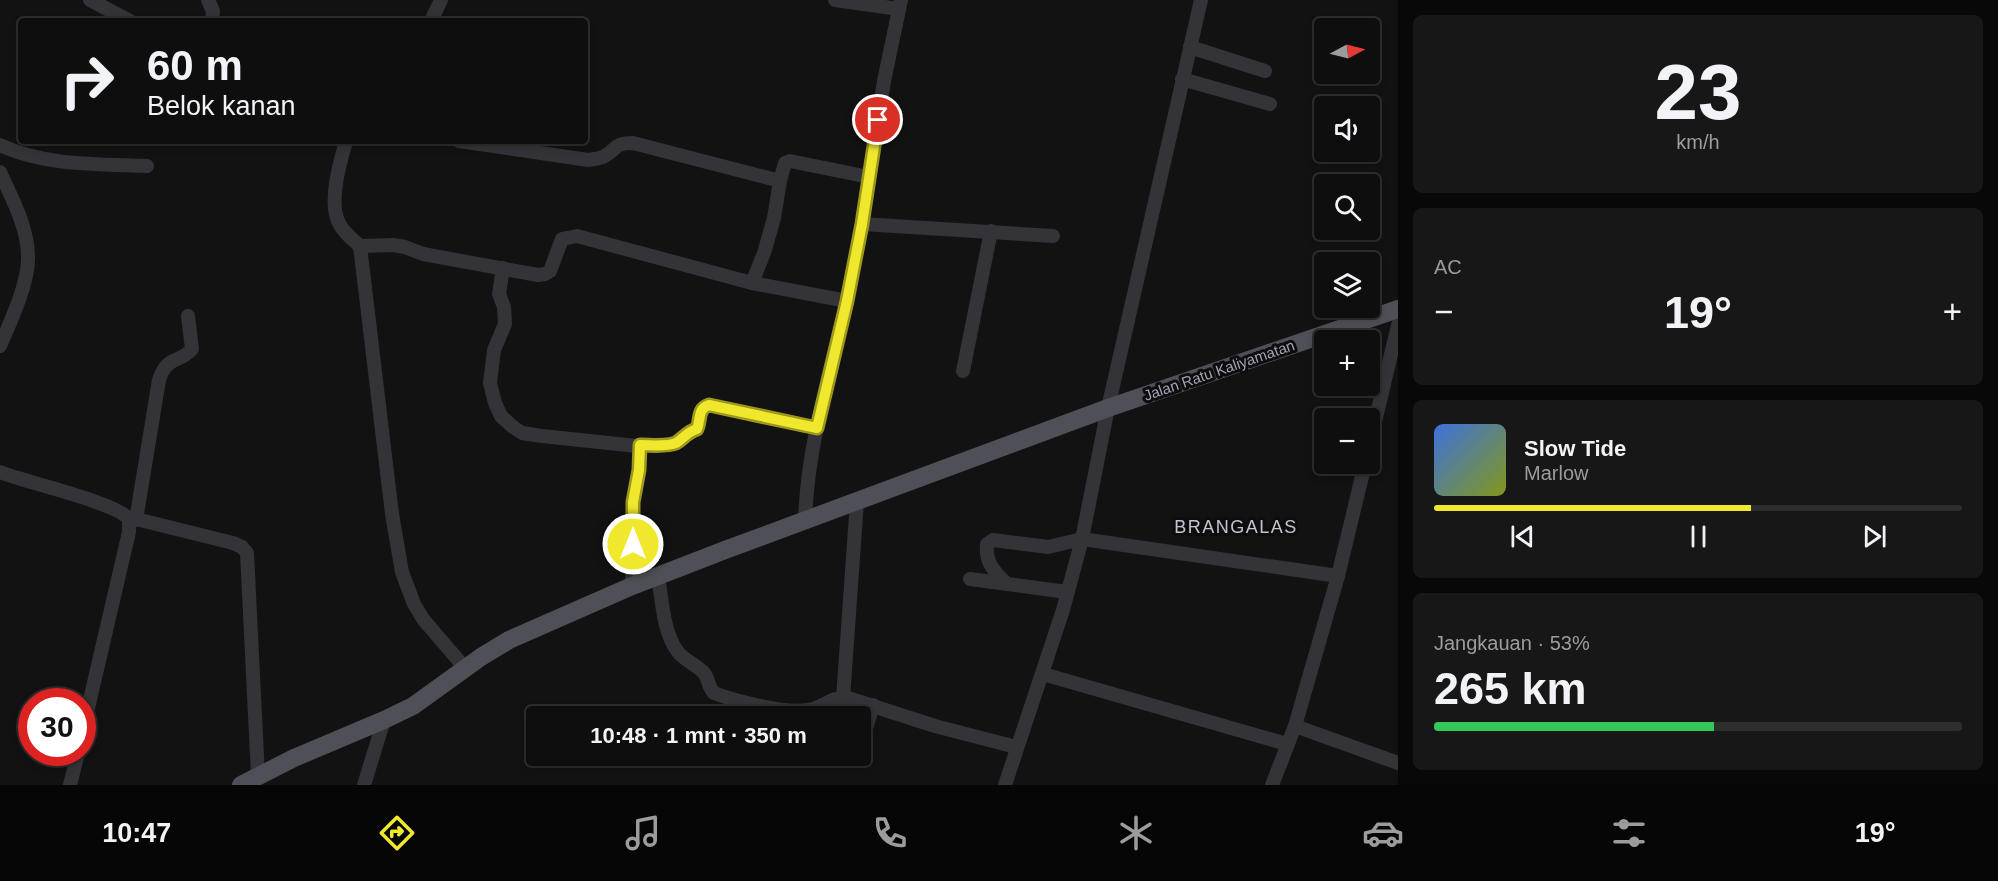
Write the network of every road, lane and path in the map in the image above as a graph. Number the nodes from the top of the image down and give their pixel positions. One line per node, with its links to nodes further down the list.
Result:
1 (90, 0): 7 (street)
2 (208, 0): 8 (street)
3 (441, 0): 9 (street)
4 (835, 0): 6 (street)
5 (1202, 0): 10 (street)
6 (900, 4): 19 (street)
7 (124, 18)
8 (212, 18)
9 (432, 18)
10 (1190, 47): 11 (street); 12 (street)
11 (1265, 70)
12 (1182, 79): 13 (street); 33 (street)
13 (1270, 104)
14 (345, 144): 24 (street)
15 (479, 144): 20 (street)
16 (0, 145): 17 (street)
17 (147, 166)
18 (0, 172): 31 (street)
19 (869, 177): 20 (street); 21 (street)
20 (780, 181): 26 (street)
21 (862, 224): 22 (street); 27 (street)
22 (991, 231): 23 (street); 32 (street)
23 (1053, 236)
24 (360, 246): 25 (street); 49 (street)
25 (503, 268): 26 (street); 36 (street)
26 (752, 283): 27 (street)
27 (847, 301): 35 (street)
28 (1398, 309): 33 (main road, Jalan Ratu Kaliyamatan)
29 (188, 316): 40 (street)
30 (1398, 325): 34 (street)
31 (0, 346)
32 (963, 371)
33 (1107, 408): 39 (main road, Jalan Ratu Kaliyamatan); 42 (street)
34 (1378, 408)
35 (817, 428): 36 (street); 41 (street)
36 (640, 445): 47 (street)
37 (0, 472): 40 (street)
38 (1363, 474): 44 (street)
39 (857, 501): 41 (main road, Jalan Ratu Kaliyamatan); 52 (street)
40 (132, 518): 51 (street); 63 (street)
41 (805, 521): 43 (main road, Jalan Ratu Kaliyamatan)
42 (1082, 539): 44 (street); 46 (street); 48 (street)
43 (658, 576): 47 (main road, Jalan Ratu Kaliyamatan); 53 (street)
44 (1338, 576): 58 (street)
45 (970, 579): 46 (street)
46 (1007, 584): 48 (street)
47 (632, 586): 49 (main road, Jalan Ratu Kaliyamatan)
48 (1067, 592): 50 (street)
49 (465, 668): 57 (main road, Jalan Ratu Kaliyamatan)
50 (1043, 674): 59 (street); 60 (street)
51 (93, 688)
52 (843, 698): 53 (street); 54 (street)
53 (828, 701): 55 (street)
54 (873, 705): 56 (street); 60 (street)
55 (827, 706)
56 (871, 712)
57 (384, 720): 63 (main road, Jalan Ratu Kaliyamatan); 66 (street)
58 (1295, 726): 59 (street); 61 (street)
59 (1287, 744): 68 (street)
60 (1016, 747): 67 (street)
61 (1398, 763)
62 (75, 766): 64 (street)
63 (258, 776): 65 (main road, Jalan Ratu Kaliyamatan)
64 (70, 785)
65 (241, 785)
66 (364, 785)
67 (1005, 785)
68 (1272, 785)

